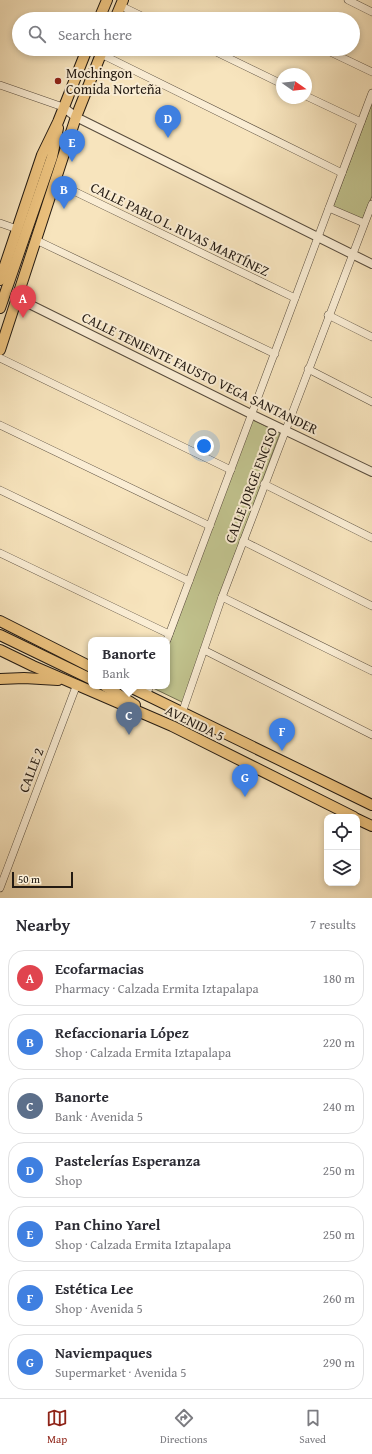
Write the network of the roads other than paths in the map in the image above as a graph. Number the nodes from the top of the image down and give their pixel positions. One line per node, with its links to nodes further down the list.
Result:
1 (107, 0): 4 (main road)
2 (348, 0): 6 (street)
3 (122, 3): 5 (street)
4 (102, 12)
5 (137, 12)
6 (372, 12)
7 (84, 56): 17 (main road)
8 (100, 56): 18 (main road)
9 (112, 56): 21 (street)
10 (224, 56): 13 (street)
11 (339, 56): 12 (street)
12 (372, 72)
13 (276, 81)
14 (0, 85): 17 (street)
15 (372, 93): 20 (street, CALLE JORGE ENCISO)
16 (312, 99): 20 (street)
17 (63, 107): 18 (street); 19 (main road)
18 (76, 117): 22 (main road); 28 (street)
19 (58, 122): 27 (main road); 35 (main road)
20 (361, 122): 21 (street, CALLE JORGE ENCISO)
21 (342, 173): 24 (street, CALLE JORGE ENCISO)
22 (55, 182): 29 (main road); 34 (street, CALLE PABLO L. RIVAS MARTÍNEZ)
23 (372, 204): 26 (street, CALLE JORGE ENCISO)
24 (329, 208): 26 (street); 28 (street, CALLE JORGE ENCISO)
25 (0, 223): 27 (street)
26 (364, 223): 30 (street, CALLE JORGE ENCISO)
27 (17, 229): 32 (main road)
28 (317, 238): 30 (street); 34 (street, CALLE JORGE ENCISO)
29 (36, 240): 33 (main road); 40 (street)
30 (352, 255): 31 (street); 36 (street, CALLE JORGE ENCISO)
31 (372, 264)
32 (0, 280)
33 (17, 298): 38 (main road); 44 (street, CALLE TENIENTE FAUSTO VEGA SANTANDER)
34 (295, 298): 40 (street, CALLE JORGE ENCISO)
35 (0, 308)
36 (328, 315): 37 (street); 42 (street, CALLE JORGE ENCISO)
37 (372, 337)
38 (2, 339): 39 (main road)
39 (0, 350)
40 (274, 354): 44 (street, CALLE JORGE ENCISO)
41 (0, 358): 47 (street)
42 (308, 369): 43 (street); 46 (street, CALLE JORGE ENCISO)
43 (372, 402)
44 (253, 415): 46 (street, CALLE TENIENTE FAUSTO VEGA SANTANDER); 47 (street, CALLE JORGE ENCISO)
45 (0, 425): 51 (street)
46 (286, 430): 48 (street, CALLE TENIENTE FAUSTO VEGA SANTANDER); 49 (street, CALLE JORGE ENCISO)
47 (231, 470): 51 (street, CALLE JORGE ENCISO)
48 (372, 472)
49 (264, 484): 52 (street); 53 (street, CALLE JORGE ENCISO)
50 (0, 490): 55 (street)
51 (210, 526): 55 (street, CALLE JORGE ENCISO)
52 (372, 538)
53 (243, 541): 56 (street, CALLE JORGE ENCISO); 57 (street)
54 (0, 553): 60 (street)
55 (189, 581): 60 (street, CALLE JORGE ENCISO)
56 (222, 597): 62 (street, CALLE JORGE ENCISO); 64 (street)
57 (372, 606)
58 (0, 621): 63 (main road)
59 (0, 635): 65 (main road)
60 (168, 637)
61 (0, 650): 67 (main road, AVENIDA 5)
62 (204, 650): 71 (street, CALLE JORGE ENCISO); 72 (street)
63 (88, 665)
64 (372, 671)
65 (88, 677)
66 (0, 679): 67 (main road)
67 (76, 684): 70 (main road, AVENIDA 5); 77 (street, CALLE 2)
68 (110, 689): 70 (main road)
69 (148, 691): 71 (main road, AVENIDA 5)
70 (144, 713): 74 (main road, AVENIDA 5)
71 (182, 713): 73 (main road, AVENIDA 5)
72 (372, 735)
73 (372, 805)
74 (348, 814)
75 (360, 820): 76 (main road)
76 (372, 826)
77 (0, 888)

